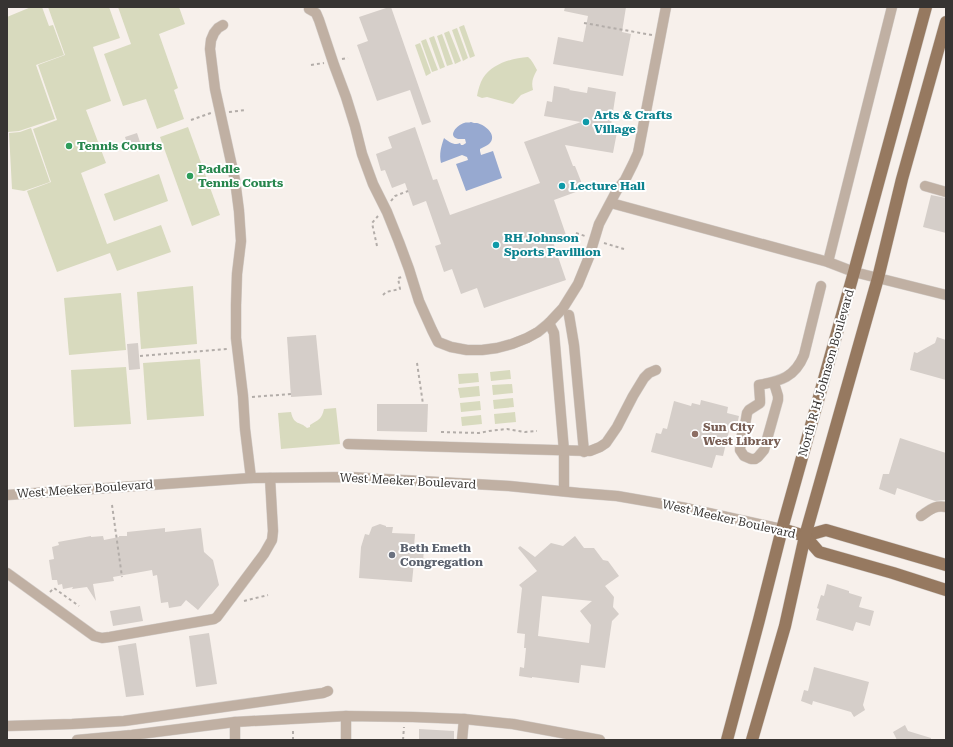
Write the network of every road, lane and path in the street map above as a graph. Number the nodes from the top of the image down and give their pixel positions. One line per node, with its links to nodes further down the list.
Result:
1 (666, 7): 8 (street)
2 (892, 7): 12 (street)
3 (926, 7): 13 (main road, North R H Johnson Boulevard)
4 (309, 9): 14 (street)
5 (946, 22): 15 (main road, North R H Johnson Boulevard)
6 (584, 23): 8 (path)
7 (223, 24): 27 (street)
8 (660, 36): 11 (street)
9 (925, 186): 10 (street)
10 (946, 192)
11 (611, 203): 12 (street); 20 (street)
12 (828, 262): 13 (street)
13 (854, 272): 15 (street); 41 (main road, North R H Johnson Boulevard)
14 (411, 274): 17 (path); 20 (street)
15 (878, 278): 18 (street); 42 (main road, North R H Johnson Boulevard)
16 (822, 286): 25 (street)
17 (383, 295)
18 (946, 295)
19 (569, 315): 33 (street)
20 (549, 323): 32 (street)
21 (140, 356): 22 (path)
22 (228, 356)
23 (417, 363): 28 (path)
24 (656, 370): 33 (street)
25 (774, 383): 25 (street)
26 (291, 394): 27 (path)
27 (243, 398): 34 (street)
28 (423, 404)
29 (537, 431): 30 (path)
30 (441, 432)
31 (348, 444): 32 (street)
32 (564, 451): 33 (street); 36 (street)
33 (584, 452)
34 (252, 478): 35 (street, West Meeker Boulevard); 37 (street, West Meeker Boulevard)
35 (270, 478): 36 (street, West Meeker Boulevard); 44 (street)
36 (564, 491): 41 (street, West Meeker Boulevard)
37 (7, 495)
38 (112, 505): 45 (path)
39 (946, 508): 40 (street)
40 (921, 516)
41 (782, 529): 42 (main road, West Meeker Boulevard); 63 (main road, North R H Johnson Boulevard)
42 (805, 536): 43 (main road, West Meeker Boulevard); 46 (main road, West Meeker Boulevard); 64 (main road, North R H Johnson Boulevard)
43 (946, 565)
44 (7, 573)
45 (122, 576)
46 (946, 590)
47 (268, 595): 48 (path)
48 (244, 601)
49 (328, 691): 54 (street)
50 (346, 716): 51 (street); 53 (street); 59 (street)
51 (404, 716): 52 (street); 60 (path)
52 (464, 719): 56 (street); 61 (street)
53 (235, 722): 55 (street); 58 (street)
54 (7, 726)
55 (131, 737): 57 (street)
56 (578, 738): 62 (street)
57 (77, 740)
58 (235, 740)
59 (346, 740)
60 (403, 740)
61 (462, 740)
62 (600, 740)
63 (727, 740)
64 (752, 740)

